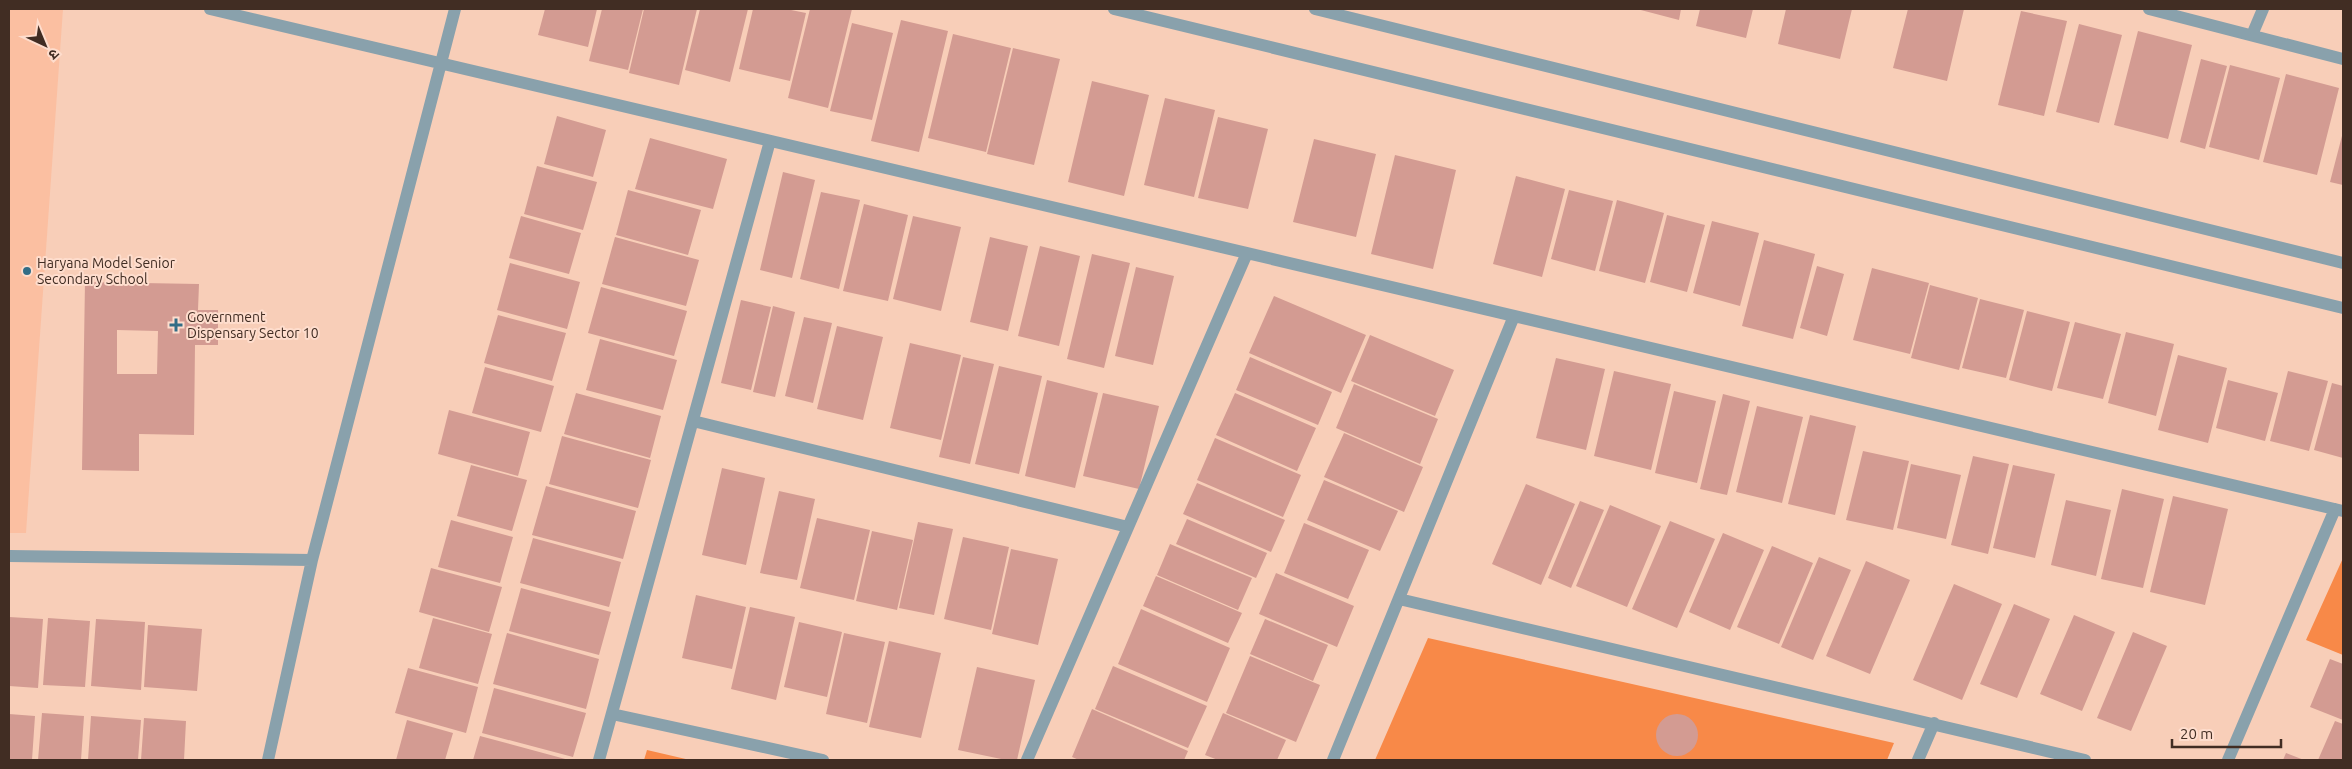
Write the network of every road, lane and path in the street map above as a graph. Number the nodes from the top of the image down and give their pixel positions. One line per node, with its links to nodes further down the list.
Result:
1 (210, 9): 9 (street)
2 (455, 9): 9 (street)
3 (1114, 9): 13 (street)
4 (1315, 9): 12 (street)
5 (2149, 9): 7 (street)
6 (2263, 9): 7 (street)
7 (2252, 35): 8 (street)
8 (2343, 59)
9 (440, 63): 10 (street); 19 (street)
10 (770, 141): 11 (street); 15 (street)
11 (1247, 253): 14 (street); 17 (street)
12 (2343, 263)
13 (2343, 308)
14 (1514, 316): 16 (street); 20 (street)
15 (693, 421): 17 (street); 21 (street)
16 (2339, 510): 30 (street)
17 (1128, 527): 26 (street)
18 (9, 556): 19 (street)
19 (312, 560): 23 (street)
20 (1398, 599): 22 (street); 27 (street)
21 (612, 714): 24 (street); 25 (street)
22 (1934, 723): 28 (street); 29 (street)
23 (268, 760)
24 (599, 760)
25 (823, 760)
26 (1027, 760)
27 (1333, 760)
28 (1918, 760)
29 (2084, 760)
30 (2228, 760)

